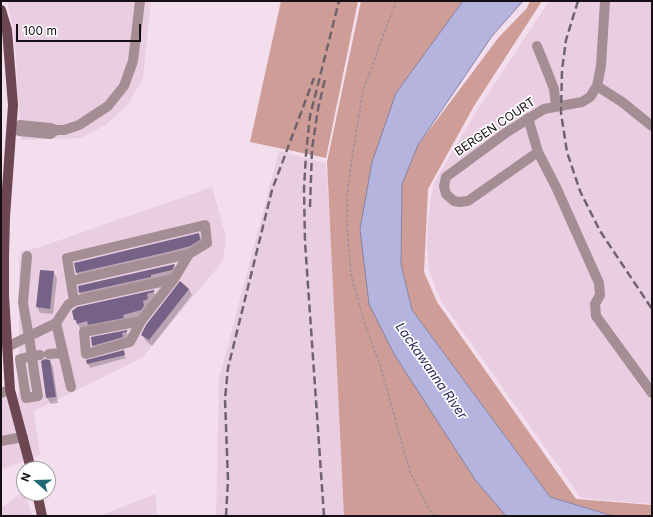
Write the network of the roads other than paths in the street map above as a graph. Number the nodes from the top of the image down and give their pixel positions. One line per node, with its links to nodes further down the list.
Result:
1 (140, 1): 9 (lane)
2 (605, 1): 5 (lane, BERGEN COURT)
3 (1, 10): 9 (main road)
4 (537, 46): 6 (lane)
5 (597, 86): 6 (lane, BERGEN COURT); 8 (lane)
6 (556, 106): 7 (lane, BERGEN COURT)
7 (528, 118): 10 (lane); 10 (lane, BERGEN COURT)
8 (652, 126)
9 (14, 128): 13 (main road)
10 (538, 152): 27 (lane)
11 (189, 254): 14 (lane); 15 (lane); 15 (lane)
12 (27, 256): 19 (lane)
13 (2, 257): 20 (main road)
14 (174, 279): 16 (lane); 17 (lane)
15 (70, 280): 16 (lane)
16 (74, 301): 18 (lane)
17 (141, 321): 17 (lane)
18 (56, 323): 19 (lane); 21 (lane)
19 (29, 337): 20 (lane); 22 (lane)
20 (7, 347): 26 (main road)
21 (63, 353): 22 (lane); 25 (lane)
22 (40, 355): 23 (lane); 24 (lane)
23 (34, 372): 24 (lane); 24 (lane)
24 (22, 373)
25 (71, 387)
26 (5, 392): 28 (main road)
27 (652, 393)
28 (23, 437): 29 (lane); 30 (main road)
29 (1, 442)
30 (29, 461)
31 (39, 501): 32 (main road)
32 (42, 516)

